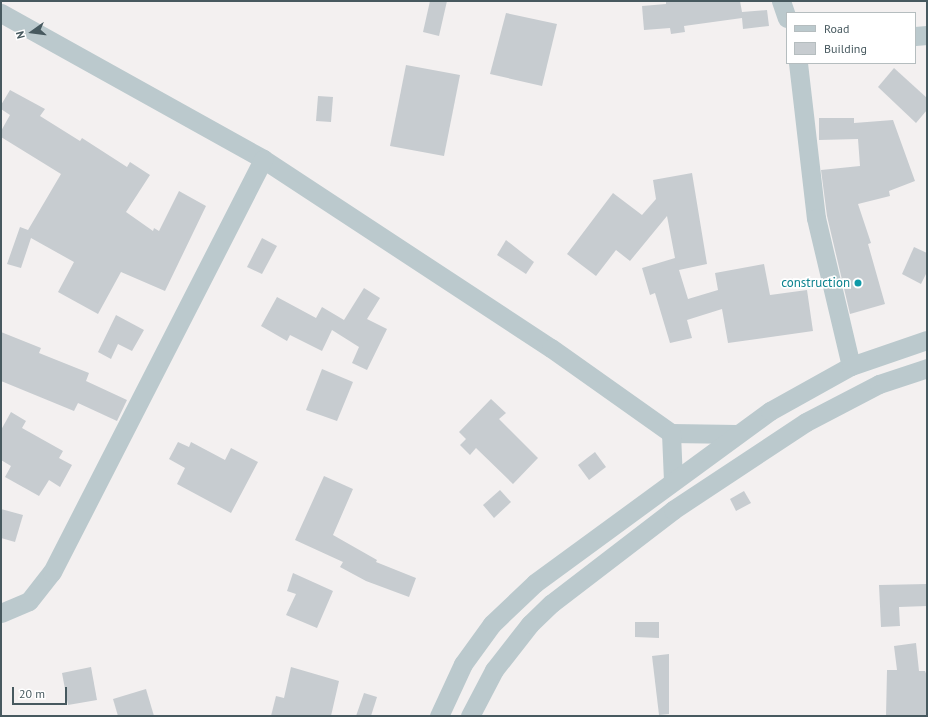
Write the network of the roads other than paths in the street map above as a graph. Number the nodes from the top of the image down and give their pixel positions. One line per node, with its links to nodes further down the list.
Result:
1 (781, 1): 3 (street)
2 (1, 13): 7 (street)
3 (786, 15)
4 (927, 35): 5 (street)
5 (916, 36)
6 (798, 64): 9 (street)
7 (263, 159): 11 (street); 14 (street)
8 (927, 340): 9 (street)
9 (852, 366): 12 (street)
10 (927, 368): 16 (street)
11 (671, 433): 12 (street); 13 (street)
12 (738, 434): 13 (street)
13 (673, 481): 15 (street)
14 (1, 613)
15 (439, 716)
16 (470, 716)

